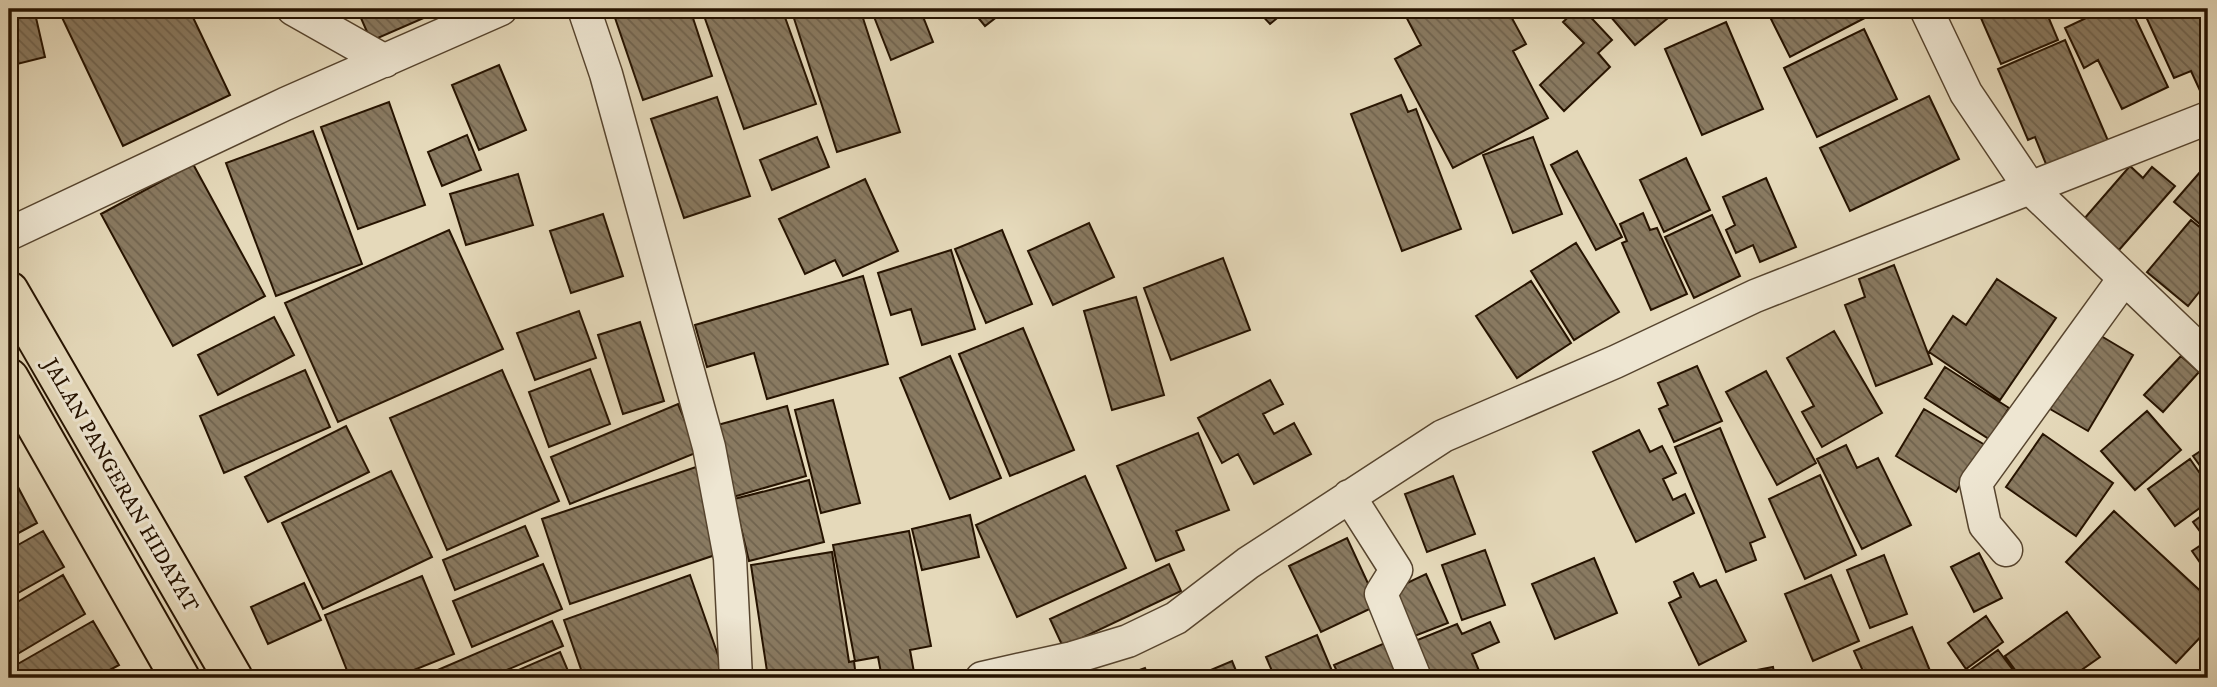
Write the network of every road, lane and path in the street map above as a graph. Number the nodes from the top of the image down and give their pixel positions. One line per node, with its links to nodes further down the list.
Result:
1 (293, 9): 5 (street)
2 (501, 9): 5 (street)
3 (584, 9): 17 (street)
4 (1926, 9): 7 (street)
5 (385, 61): 8 (street)
6 (2208, 118): 7 (street)
7 (2030, 188): 9 (street); 13 (street)
8 (9, 234)
9 (2123, 280): 11 (street); 14 (street)
10 (9, 291): 16 (highway, JALAN PANGERAN HIDAYAT)
11 (2208, 358)
12 (9, 378): 15 (highway, JALAN PANGERAN HIDAYAT)
13 (1349, 496): 18 (street); 19 (street)
14 (2006, 550)
15 (180, 678)
16 (233, 678)
17 (736, 678)
18 (982, 678)
19 (1415, 678)

